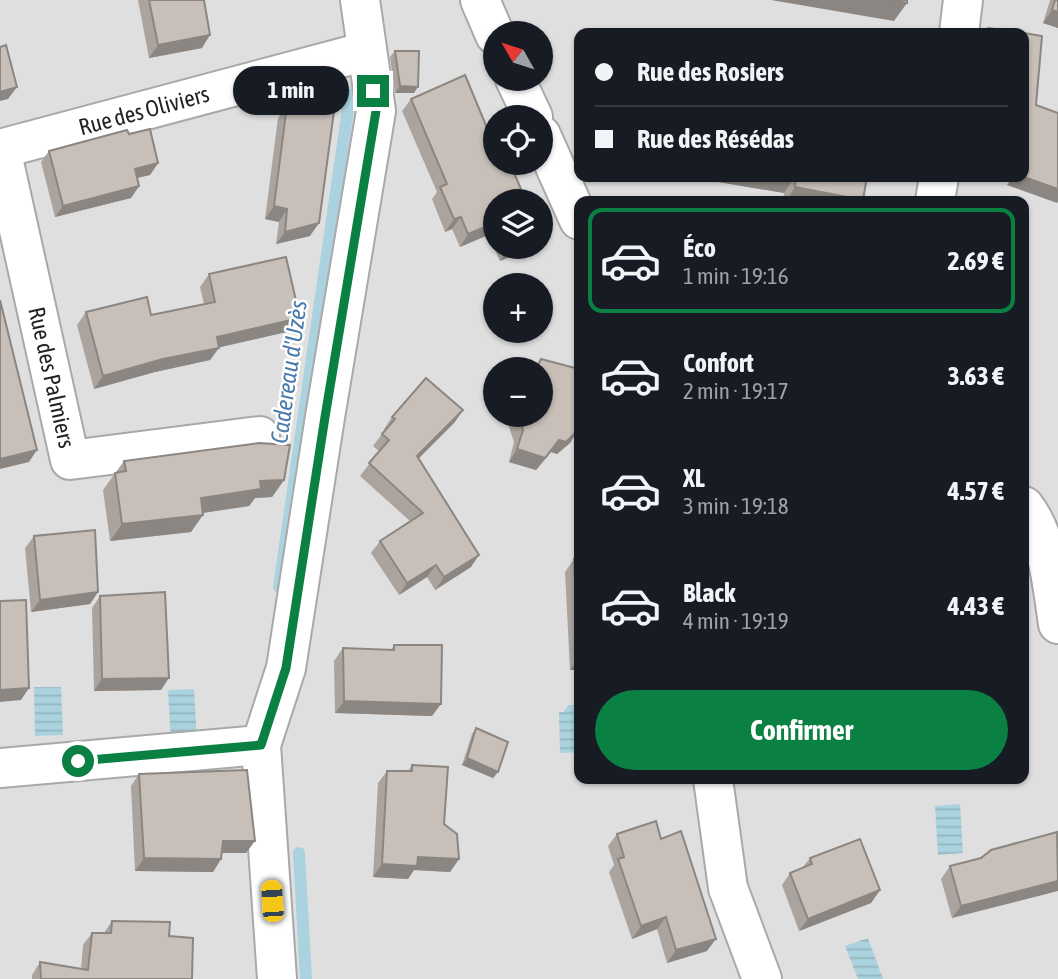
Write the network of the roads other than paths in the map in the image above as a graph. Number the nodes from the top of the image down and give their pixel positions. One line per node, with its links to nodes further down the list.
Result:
1 (360, 0): 6 (street)
2 (480, 0): 4 (street)
3 (963, 0): 5 (street)
4 (489, 21)
5 (960, 28)
6 (367, 51): 7 (street, Rue des Oliviers); 13 (street)
7 (1, 149): 10 (street, Rue des Palmiers)
8 (553, 162): 9 (street)
9 (574, 209)
10 (260, 436)
11 (1029, 513): 12 (street)
12 (1058, 624)
13 (261, 745): 14 (street); 16 (street)
14 (0, 768)
15 (714, 784): 17 (street)
16 (277, 979)
17 (762, 979)

